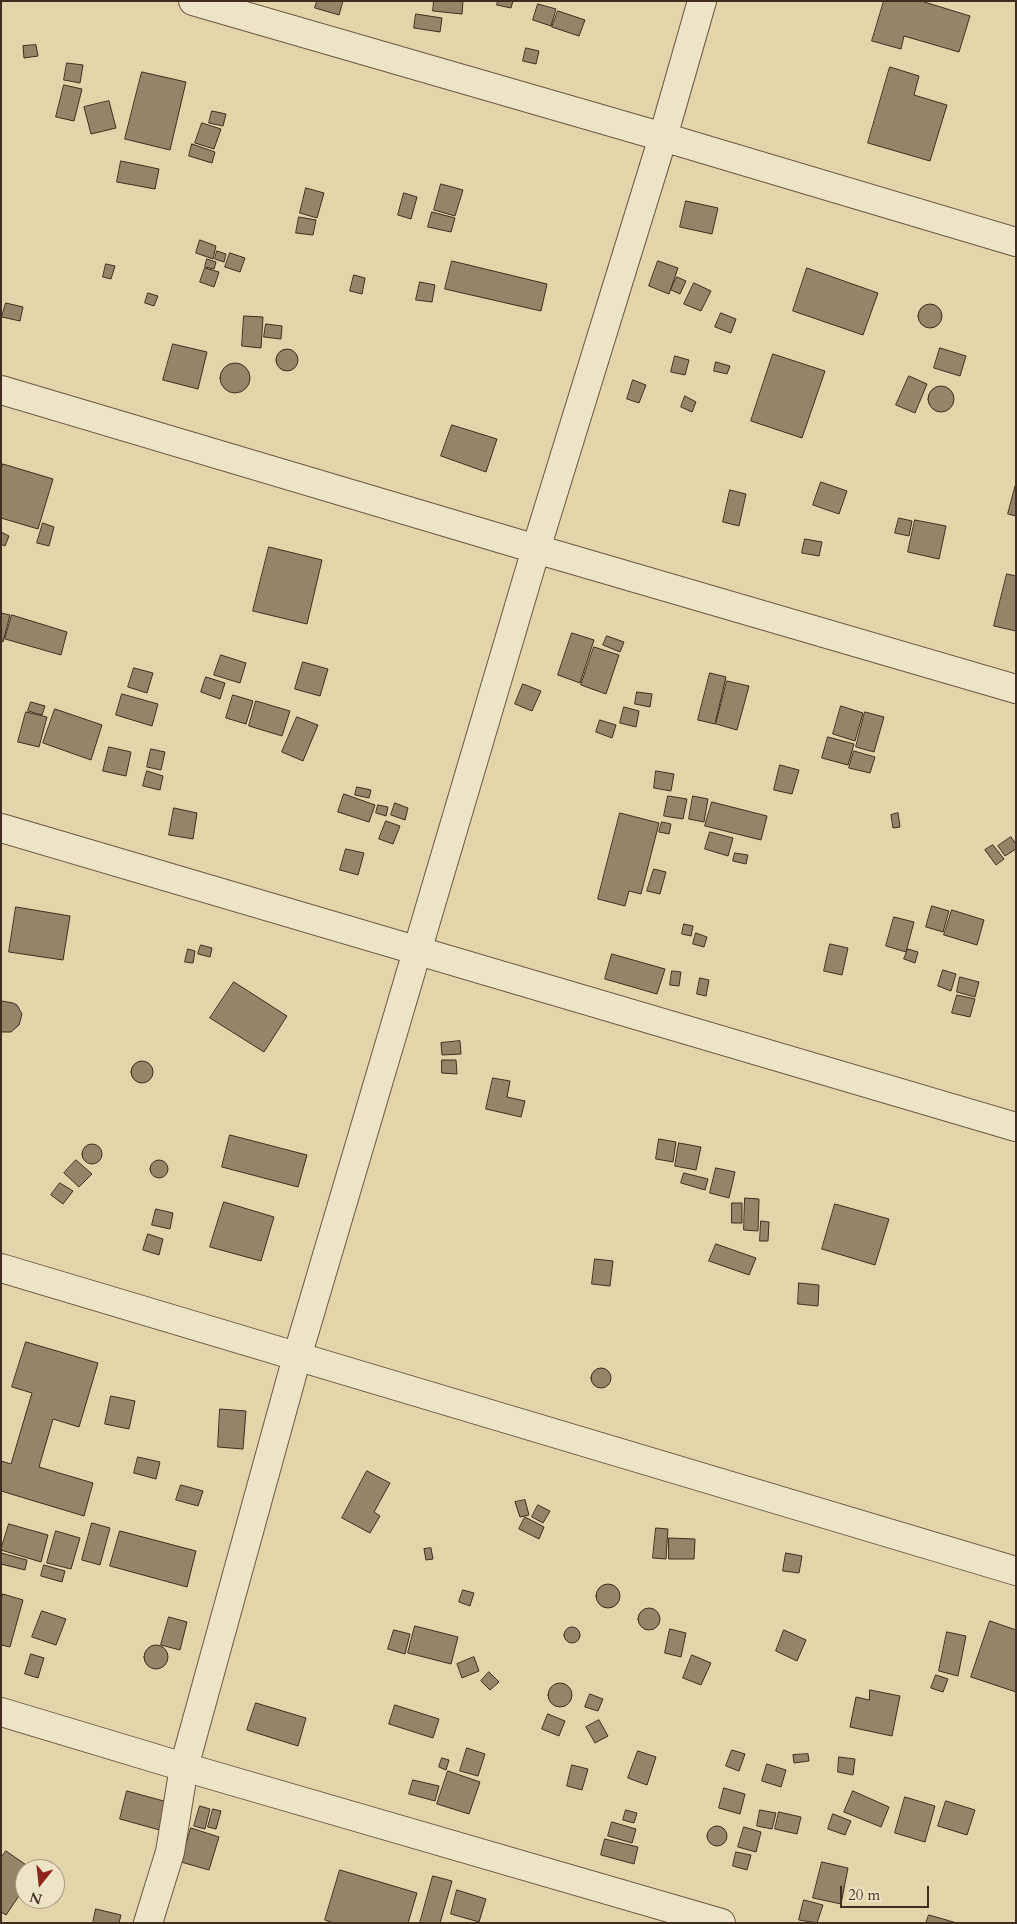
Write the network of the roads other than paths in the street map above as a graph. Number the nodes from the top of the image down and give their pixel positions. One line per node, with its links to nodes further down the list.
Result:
1 (193, 1): 3 (street)
2 (702, 1): 3 (street)
3 (663, 137): 4 (street); 6 (street)
4 (1016, 242)
5 (1, 390): 6 (street)
6 (536, 549): 7 (street); 9 (street)
7 (1016, 689)
8 (1, 828): 9 (street)
9 (418, 952): 10 (street); 12 (street)
10 (1016, 1128)
11 (1, 1268): 12 (street)
12 (297, 1357): 13 (street); 15 (street)
13 (1016, 1572)
14 (1, 1712): 15 (street)
15 (184, 1767): 16 (street); 17 (street)
16 (148, 1923)
17 (721, 1923)

